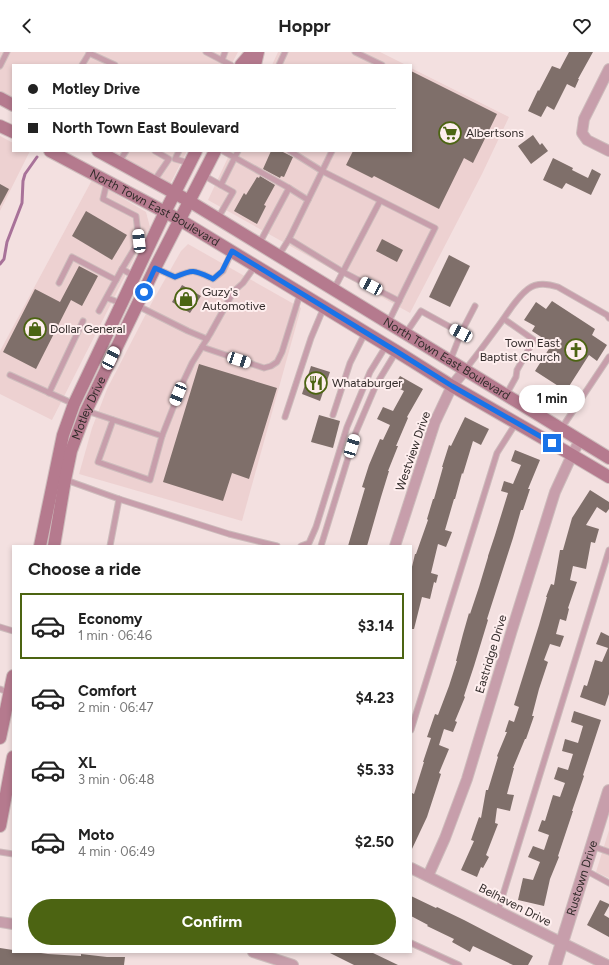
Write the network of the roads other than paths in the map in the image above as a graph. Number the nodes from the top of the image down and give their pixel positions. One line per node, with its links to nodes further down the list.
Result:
1 (7, 52): 17 (lane)
2 (89, 52): 10 (lane); 11 (lane)
3 (206, 52): 9 (lane)
4 (225, 52): 9 (lane)
5 (252, 52): 13 (main road)
6 (258, 52): 14 (main road)
7 (285, 52): 15 (lane)
8 (355, 52): 16 (lane)
9 (222, 60): 12 (lane)
10 (83, 64)
11 (113, 64)
12 (229, 64)
13 (242, 64)
14 (255, 64)
15 (279, 64)
16 (380, 64)
17 (0, 66)
18 (609, 68): 23 (street)
19 (0, 98): 20 (main road)
20 (12, 104)
21 (0, 126): 22 (main road)
22 (12, 132)
23 (609, 151)
24 (52, 152): 42 (main road, North Town East Boulevard)
25 (100, 152): 38 (main road, North Town East Boulevard)
26 (125, 152): 38 (lane)
27 (157, 152): 36 (lane)
28 (178, 152): 37 (lane)
29 (196, 152): 39 (main road, Motley Drive)
30 (214, 152): 41 (main road, Motley Drive)
31 (225, 152): 35 (lane)
32 (238, 152): 35 (lane)
33 (292, 152): 40 (lane)
34 (332, 152): 40 (lane)
35 (235, 158): 44 (lane); 45 (lane)
36 (169, 159): 37 (lane); 43 (lane)
37 (175, 159): 39 (lane)
38 (119, 163): 43 (main road, North Town East Boulevard)
39 (190, 163): 46 (main road, Motley Drive)
40 (322, 171): 47 (lane); 49 (lane)
41 (202, 175): 44 (lane); 48 (main road, Motley Drive)
42 (107, 182): 50 (main road, North Town East Boulevard); 59 (lane)
43 (153, 182): 46 (main road, North Town East Boulevard)
44 (221, 185): 51 (lane)
45 (289, 188): 47 (lane); 54 (lane)
46 (174, 194): 48 (main road, North Town East Boulevard); 50 (main road, Motley Drive)
47 (308, 200): 53 (lane)
48 (189, 201): 51 (main road, North Town East Boulevard); 52 (main road, Motley Drive)
49 (380, 201): 60 (lane); 67 (lane)
50 (165, 212): 52 (main road, North Town East Boulevard); 61 (main road, Motley Drive)
51 (218, 219): 54 (main road, North Town East Boulevard)
52 (180, 220): 55 (main road, North Town East Boulevard); 58 (main road, Motley Drive)
53 (288, 239): 56 (lane); 60 (lane)
54 (258, 244): 56 (main road, North Town East Boulevard)
55 (232, 251): 57 (main road, North Town East Boulevard); 58 (lane)
56 (278, 256): 64 (main road, North Town East Boulevard)
57 (255, 266): 65 (main road, North Town East Boulevard); 80 (lane)
58 (155, 268): 69 (main road, Motley Drive)
59 (122, 269): 61 (lane); 62 (lane)
60 (344, 272): 64 (lane); 67 (lane)
61 (135, 276): 68 (main road, Motley Drive)
62 (116, 280): 63 (lane); 66 (lane)
63 (58, 283)
64 (334, 290): 71 (main road); 76 (main road, North Town East Boulevard)
65 (300, 293): 71 (main road, North Town East Boulevard); 81 (lane)
66 (107, 298): 68 (lane); 72 (lane)
67 (399, 301): 76 (lane)
68 (122, 304): 90 (main road, Motley Drive)
69 (137, 306): 80 (lane); 91 (main road, Motley Drive)
70 (475, 306): 79 (lane)
71 (324, 307): 77 (main road, North Town East Boulevard); 93 (lane)
72 (99, 311)
73 (609, 318): 74 (lane)
74 (504, 319): 85 (lane); 89 (lane)
75 (83, 321): 88 (lane)
76 (388, 323): 78 (main road, North Town East Boulevard)
77 (365, 332): 82 (main road, North Town East Boulevard); 92 (lane)
78 (406, 333): 79 (lane); 84 (main road, North Town East Boulevard)
79 (461, 333): 84 (lane)
80 (207, 339): 81 (lane)
81 (202, 348): 97 (lane)
82 (391, 348): 87 (main road, North Town East Boulevard); 109 (lane); 110 (lane)
83 (609, 357): 96 (lane)
84 (450, 361): 85 (main road, North Town East Boulevard)
85 (465, 370): 87 (street, Westview Drive); 89 (main road, North Town East Boulevard)
86 (10, 375): 88 (lane)
87 (452, 386): 95 (main road, North Town East Boulevard); 111 (street, Westview Drive)
88 (49, 393): 90 (lane)
89 (506, 395): 96 (main road, North Town East Boulevard)
90 (74, 404): 91 (main road); 105 (main road, Motley Drive)
91 (86, 411): 94 (lane); 103 (main road, Motley Drive)
92 (333, 415)
93 (285, 418)
94 (112, 420): 97 (lane); 97 (lane)
95 (516, 422): 99 (main road, North Town East Boulevard); 118 (lane)
96 (561, 429): 98 (main road, North Town East Boulevard); 99 (lane)
97 (162, 436)
98 (580, 440): 100 (street, Eastridge Drive); 101 (main road, North Town East Boulevard)
99 (552, 443): 100 (main road, North Town East Boulevard)
100 (572, 455): 102 (main road, North Town East Boulevard); 130 (street, Eastridge Drive)
101 (609, 458)
102 (609, 477)
103 (65, 480): 104 (lane); 106 (main road, Motley Drive)
104 (119, 500): 107 (lane); 108 (lane)
105 (40, 545)
106 (54, 545)
107 (110, 545)
108 (273, 545)
109 (304, 545)
110 (321, 545)
111 (395, 545)
112 (609, 550): 132 (lane)
113 (0, 627): 114 (lane)
114 (12, 631)
115 (12, 679): 116 (main road)
116 (7, 692): 117 (main road)
117 (3, 708): 119 (main road)
118 (412, 727)
119 (0, 738)
120 (12, 761): 121 (main road)
121 (7, 783): 123 (main road)
122 (609, 791): 124 (street, Rustown Drive)
123 (0, 826)
124 (592, 846): 126 (lane); 129 (street, Rustown Drive)
125 (0, 852): 127 (lane)
126 (609, 852)
127 (12, 854)
128 (412, 868): 130 (street, Belhaven Drive)
129 (585, 870): 131 (lane); 136 (street, Rustown Drive)
130 (428, 876): 132 (street, Belhaven Drive)
131 (609, 882)
132 (498, 911): 136 (street, Belhaven Drive)
133 (0, 922): 134 (street)
134 (12, 924)
135 (412, 943): 139 (lane)
136 (562, 944): 140 (street, Rustown Drive); 141 (street, Belhaven Drive)
137 (256, 953): 138 (street)
138 (293, 965)
139 (459, 965)
140 (555, 965)
141 (607, 965)

